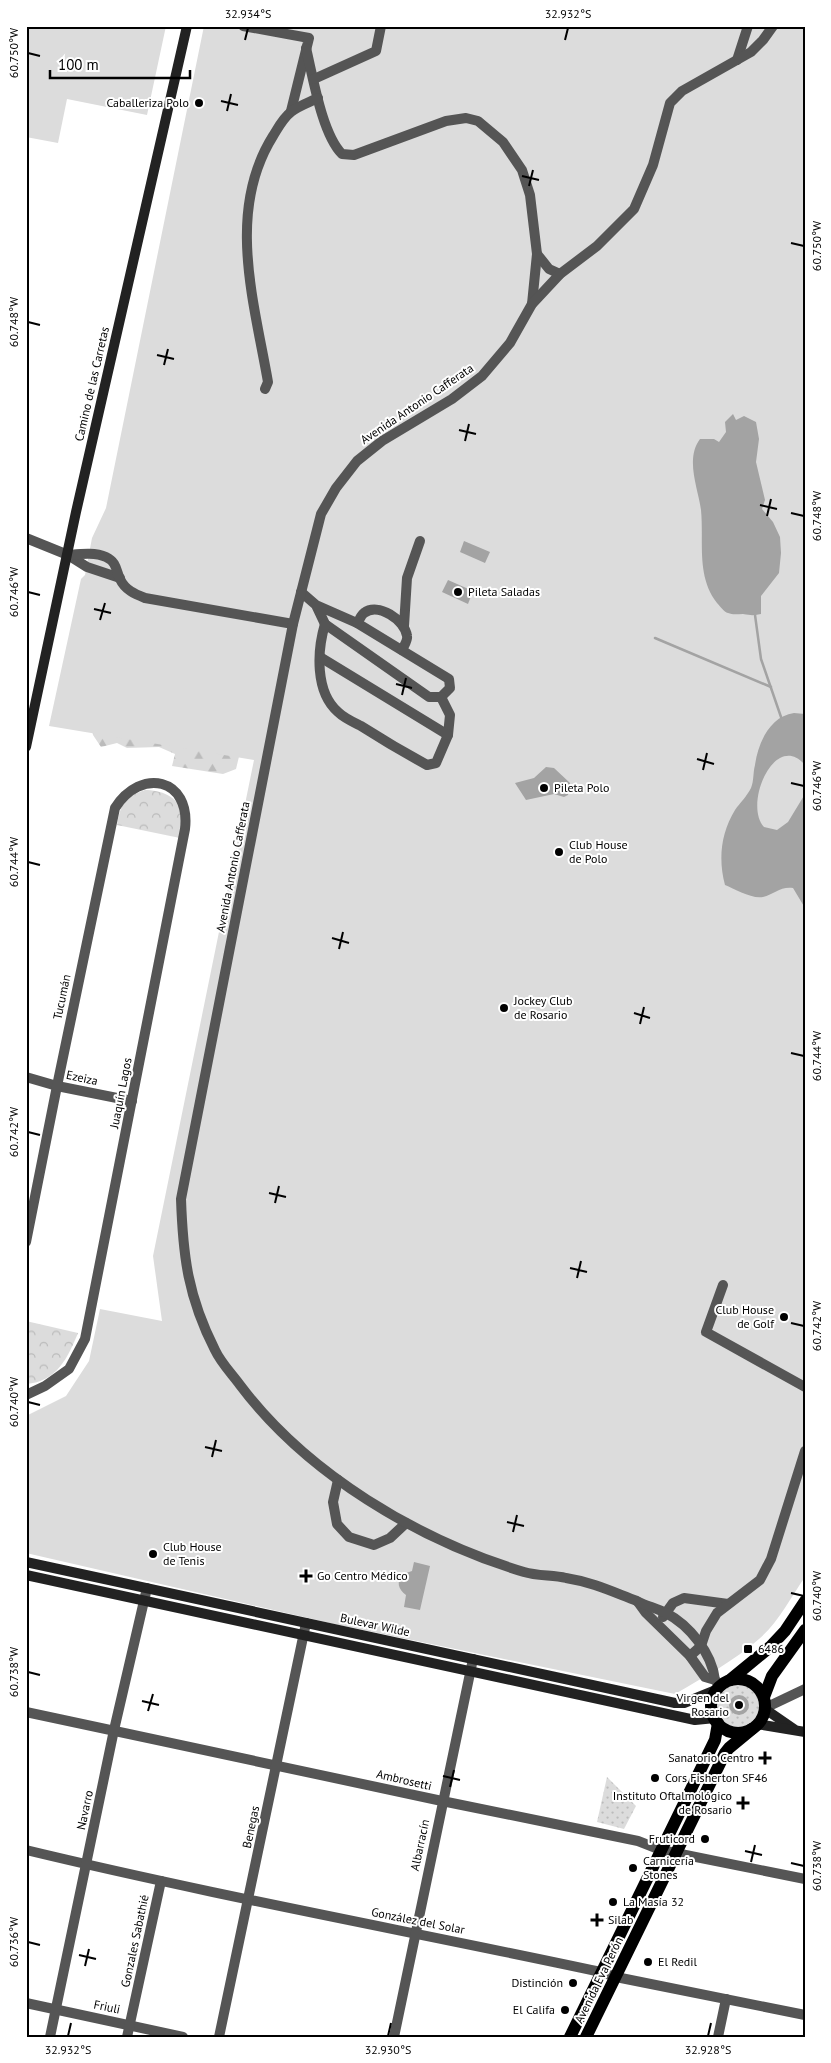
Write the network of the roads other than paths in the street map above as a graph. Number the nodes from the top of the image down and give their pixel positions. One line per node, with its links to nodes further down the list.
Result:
1 (187, 26): 19 (main road, Camino de las Carretas)
2 (381, 26): 10 (street)
3 (773, 26): 7 (street, Avenida Antonio Cafferata)
4 (248, 27): 6 (street)
5 (748, 27): 7 (street); 9 (street)
6 (266, 29): 8 (street)
7 (764, 40): 9 (street, Avenida Antonio Cafferata)
8 (306, 48): 10 (street); 12 (street)
9 (737, 60): 14 (street, Avenida Antonio Cafferata)
10 (314, 79): 11 (street)
11 (318, 98): 12 (street); 13 (street)
12 (292, 111): 16 (street)
13 (538, 254): 14 (street); 15 (street)
14 (560, 274): 15 (street, Avenida Antonio Cafferata)
15 (532, 304): 21 (street, Avenida Antonio Cafferata)
16 (265, 389)
17 (26, 538): 19 (street)
18 (420, 541): 26 (street)
19 (68, 555): 20 (street); 20 (street); 31 (main road, Camino de las Carretas)
20 (120, 578): 24 (street)
21 (301, 592): 22 (street); 24 (street, Avenida Antonio Cafferata)
22 (316, 605): 23 (street); 25 (street)
23 (357, 623): 26 (street); 27 (street)
24 (293, 624): 41 (street, Avenida Antonio Cafferata)
25 (325, 624): 28 (street); 29 (street)
26 (404, 626): 27 (street)
27 (402, 650): 29 (street)
28 (320, 657): 30 (street); 30 (street)
29 (441, 697): 30 (street)
30 (448, 734)
31 (26, 747)
32 (156, 782): 34 (street, Tucumán); 35 (street, Juaquín Lagos)
33 (26, 1078): 34 (street, Ezeiza)
34 (57, 1086): 35 (street, Ezeiza); 36 (street, Tucumán)
35 (132, 1101): 39 (street, Juaquín Lagos)
36 (26, 1242)
37 (723, 1285): 38 (street)
38 (805, 1387)
39 (26, 1395)
40 (805, 1451): 49 (street)
41 (338, 1480): 42 (street, Avenida Antonio Cafferata); 42 (street)
42 (406, 1523): 48 (street, Avenida Antonio Cafferata)
43 (26, 1562): 45 (main road, Bulevar Wilde)
44 (26, 1575): 46 (main road, Bulevar Wilde)
45 (147, 1588): 46 (street, Navarro); 51 (main road, Bulevar Wilde)
46 (144, 1601): 54 (main road, Bulevar Wilde); 65 (street, Navarro)
47 (805, 1601): 59 (main road)
48 (638, 1602): 50 (street, Avenida Antonio Cafferata); 52 (street, Avenida Antonio Cafferata)
49 (728, 1604): 50 (street); 55 (street)
50 (667, 1613): 52 (street); 55 (street, Avenida Antonio Cafferata)
51 (306, 1623): 54 (street, Benegas); 57 (main road, Bulevar Wilde)
52 (658, 1624): 56 (street, Avenida Antonio Cafferata)
53 (805, 1630): 61 (main road)
54 (304, 1635): 58 (main road, Bulevar Wilde); 67 (street, Benegas)
55 (701, 1646): 56 (street); 59 (street, Avenida Antonio Cafferata)
56 (690, 1656): 59 (street, Avenida Antonio Cafferata)
57 (473, 1659): 58 (street, Albarracín); 59 (main road, Bulevar Wilde)
58 (470, 1672): 63 (main road, Bulevar Wilde); 68 (street, Albarracín)
59 (720, 1684): 61 (main road); 63 (main road)
60 (805, 1689): 61 (street)
61 (764, 1705): 64 (main road); 66 (main road)
62 (26, 1712): 65 (street, Ambrosetti)
63 (716, 1720): 64 (main road); 70 (main road, Avenida Eva Perón)
64 (755, 1726): 66 (main road); 71 (main road, Avenida Eva Perón)
65 (114, 1730): 67 (street, Ambrosetti); 72 (street, Navarro)
66 (801, 1731)
67 (276, 1764): 68 (street, Ambrosetti); 75 (street, Benegas)
68 (442, 1801): 70 (street, Ambrosetti); 76 (street, Albarracín)
69 (26, 1850): 72 (street, González del Solar)
70 (661, 1850): 71 (street, Ambrosetti); 77 (main road, Avenida Eva Perón)
71 (676, 1853): 73 (street, Ambrosetti); 78 (main road, Avenida Eva Perón)
72 (87, 1864): 74 (street, González del Solar); 81 (street, Navarro)
73 (805, 1879)
74 (161, 1881): 75 (street, González del Solar); 83 (street, Gonzales Sabathié)
75 (248, 1900): 76 (street, González del Solar); 87 (street, Benegas)
76 (414, 1932): 77 (street, González del Solar); 88 (street, Albarracín)
77 (601, 1972): 78 (street, González del Solar); 89 (main road, Avenida Eva Perón)
78 (616, 1977): 79 (street, González del Solar); 90 (main road, Avenida Eva Perón)
79 (726, 1999): 82 (street, González del Solar); 91 (street)
80 (26, 2003): 81 (street, Friuli)
81 (56, 2009): 83 (street, Friuli); 84 (street, Navarro)
82 (805, 2015)
83 (130, 2025): 85 (street, Gonzales Sabathié); 86 (street, Friuli)
84 (50, 2037)
85 (127, 2037)
86 (183, 2037)
87 (219, 2037)
88 (394, 2037)
89 (570, 2037)
90 (586, 2037)
91 (718, 2037)

